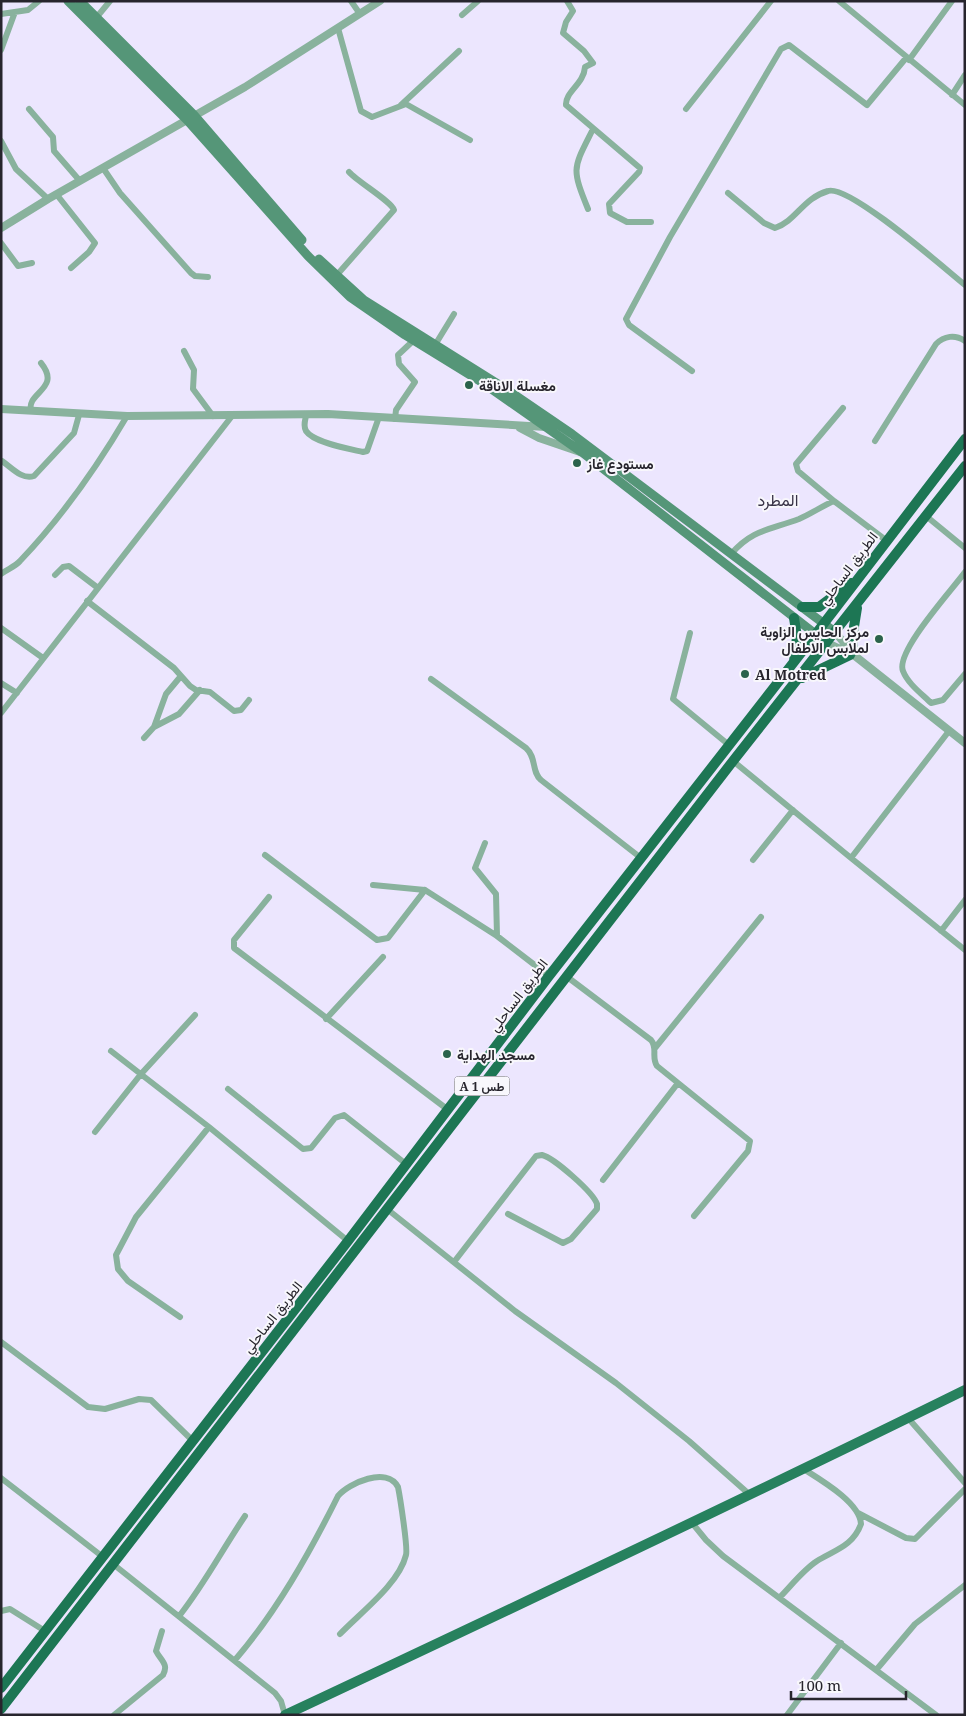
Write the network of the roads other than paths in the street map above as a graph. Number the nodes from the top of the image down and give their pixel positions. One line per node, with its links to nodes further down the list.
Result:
1 (39, 1): 12 (street)
2 (68, 1): 27 (main road)
3 (80, 1): 16 (main road)
4 (110, 1): 16 (street)
5 (351, 1): 14 (street)
6 (380, 1): 14 (street)
7 (478, 1): 15 (street)
8 (567, 1): 28 (street)
9 (772, 1): 26 (street)
10 (839, 1): 20 (street)
11 (952, 1): 20 (street)
12 (14, 12): 13 (street); 18 (street)
13 (1, 14)
14 (360, 14): 17 (street)
15 (462, 15)
16 (96, 18): 27 (main road)
17 (338, 28): 23 (street); 27 (street)
18 (1, 50)
19 (459, 51): 23 (street)
20 (908, 59): 22 (street); 53 (street)
21 (965, 75): 22 (street)
22 (952, 95): 24 (street)
23 (401, 104): 29 (street)
24 (965, 105)
25 (29, 109): 33 (street)
26 (686, 109)
27 (190, 118): 31 (street); 41 (main road)
28 (593, 130): 37 (street); 38 (street)
29 (470, 140)
30 (1, 141): 36 (street)
31 (103, 168): 33 (street); 45 (street)
32 (349, 172): 44 (street)
33 (80, 181): 35 (street)
34 (728, 193): 46 (street)
35 (57, 195): 36 (street); 43 (street)
36 (48, 199): 39 (street)
37 (588, 209)
38 (651, 222)
39 (1, 228)
40 (1, 243): 42 (street)
41 (310, 254): 44 (main road); 48 (main road)
42 (32, 263)
43 (71, 268)
44 (336, 276): 50 (main road)
45 (208, 277)
46 (965, 285)
47 (454, 314): 50 (street)
48 (414, 340): 63 (street); 66 (main road)
49 (965, 342): 68 (street)
50 (435, 345): 64 (main road)
51 (184, 351): 59 (street)
52 (41, 363): 56 (street)
53 (692, 371)
54 (843, 408): 72 (street)
55 (1, 409): 56 (street)
56 (31, 411): 57 (street)
57 (79, 415): 58 (street); 70 (street)
58 (128, 416): 59 (street); 78 (street)
59 (213, 416): 60 (street)
60 (232, 416): 61 (street); 81 (street)
61 (306, 416): 62 (street); 62 (street)
62 (380, 418): 63 (street)
63 (395, 419): 65 (street)
64 (556, 423): 66 (street); 76 (main road)
65 (518, 427): 66 (street); 69 (street)
66 (546, 427): 69 (main road)
67 (965, 439): 74 (highway, الطريق الساحلي / A 1 طس)
68 (875, 441)
69 (584, 452): 85 (main road)
70 (2, 462)
71 (965, 466): 73 (highway, الطريق الساحلي / A 1 طس)
72 (834, 501): 74 (street); 76 (street)
73 (926, 516): 75 (street); 83 (highway, الطريق الساحلي / A 1 طس)
74 (887, 541): 80 (highway, الطريق الساحلي / A 1 طس)
75 (965, 548)
76 (731, 554): 84 (main road)
77 (965, 572): 95 (street)
78 (1, 574)
79 (55, 575): 81 (street)
80 (856, 581): 84 (highway); 86 (highway, الطريق الساحلي / A 1 طس)
81 (98, 588): 82 (street)
82 (87, 601): 93 (street); 96 (street)
83 (857, 604): 89 (highway, الطريق الساحلي / A 1 طس); 92 (highway)
84 (802, 607): 86 (main road)
85 (794, 618): 90 (main road); 94 (highway)
86 (824, 623): 89 (main road); 90 (highway, الطريق الساحلي / A 1 طس)
87 (1, 628): 93 (street)
88 (690, 632): 108 (street)
89 (835, 632): 91 (highway, الطريق الساحلي / A 1 طس); 92 (street)
90 (815, 635): 91 (main road); 94 (highway, الطريق الساحلي / A 1 طس)
91 (827, 643): 92 (street); 98 (highway, الطريق الساحلي / A 1 طس)
92 (853, 654): 98 (highway); 105 (street)
93 (43, 658): 101 (street)
94 (794, 662): 108 (highway, الطريق الساحلي / A 1 طس)
95 (965, 674)
96 (181, 676): 100 (street); 104 (street)
97 (431, 679): 113 (street)
98 (799, 680): 109 (highway, الطريق الساحلي / A 1 طس)
99 (1, 683): 101 (street)
100 (200, 690): 102 (street); 104 (street)
101 (17, 693): 103 (street)
102 (249, 700)
103 (1, 713)
104 (154, 727): 106 (street)
105 (949, 731): 107 (street); 114 (street)
106 (144, 738)
107 (965, 744)
108 (729, 745): 113 (highway, الطريق الساحلي / A 1 طس)
109 (733, 761): 110 (street); 126 (highway, الطريق الساحلي / A 1 طس)
110 (793, 810): 114 (street); 115 (street)
111 (486, 842): 122 (street)
112 (265, 855): 117 (street)
113 (641, 858): 125 (highway, الطريق الساحلي / A 1 طس)
114 (851, 858): 121 (street)
115 (753, 860)
116 (372, 885): 117 (street)
117 (425, 890): 122 (street)
118 (269, 896): 128 (street)
119 (965, 900): 121 (street)
120 (761, 917): 129 (street)
121 (940, 931): 123 (street)
122 (497, 936): 125 (street)
123 (965, 950)
124 (383, 957): 128 (street)
125 (549, 976): 134 (highway, الطريق الساحلي / A 1 طس)
126 (566, 976): 129 (street); 139 (highway, الطريق الساحلي / A 1 طس)
127 (195, 1015): 131 (street)
128 (326, 1019): 134 (street)
129 (655, 1048): 132 (street)
130 (111, 1051): 131 (street)
131 (141, 1074): 135 (street); 136 (street)
132 (678, 1083): 138 (street); 141 (street)
133 (228, 1089): 137 (street)
134 (447, 1110): 137 (highway, الطريق الساحلي / A 1 طس)
135 (209, 1127): 142 (street); 144 (street)
136 (96, 1132)
137 (406, 1164): 142 (highway, الطريق الساحلي / A 1 طس)
138 (603, 1180)
139 (387, 1209): 143 (street); 158 (highway, الطريق الساحلي / A 1 طس)
140 (508, 1214): 143 (street)
141 (694, 1216)
142 (348, 1241): 148 (highway, الطريق الساحلي / A 1 طس)
143 (454, 1262): 153 (street)
144 (180, 1317)
145 (1, 1342): 148 (street)
146 (965, 1390): 147 (main road)
147 (908, 1418): 149 (main road); 151 (street)
148 (193, 1441): 157 (highway, الطريق الساحلي / A 1 طس)
149 (802, 1468): 153 (main road); 154 (street)
150 (1, 1478): 157 (street)
151 (965, 1483)
152 (965, 1489): 154 (street)
153 (749, 1494): 156 (main road)
154 (858, 1513): 160 (street)
155 (245, 1516): 162 (street)
156 (692, 1524): 160 (street); 174 (main road)
157 (103, 1557): 163 (highway, الطريق الساحلي / A 1 طس)
158 (113, 1564): 162 (street); 168 (highway, الطريق الساحلي / A 1 طس)
159 (965, 1585): 170 (street)
160 (780, 1598): 166 (street)
161 (1, 1611): 163 (street)
162 (180, 1616): 169 (street)
163 (45, 1631): 167 (highway, الطريق الساحلي / A 1 طس)
164 (162, 1631): 173 (street)
165 (340, 1634): 169 (street)
166 (841, 1643): 170 (street); 175 (street)
167 (33, 1646): 168 (highway); 171 (highway, الطريق الساحلي / A 1 طس)
168 (42, 1656): 172 (highway, الطريق الساحلي / A 1 طس)
169 (235, 1660): 174 (street)
170 (877, 1669): 176 (street)
171 (1, 1688)
172 (1, 1708)
173 (114, 1715)
174 (285, 1715)
175 (787, 1715)
176 (936, 1715)

